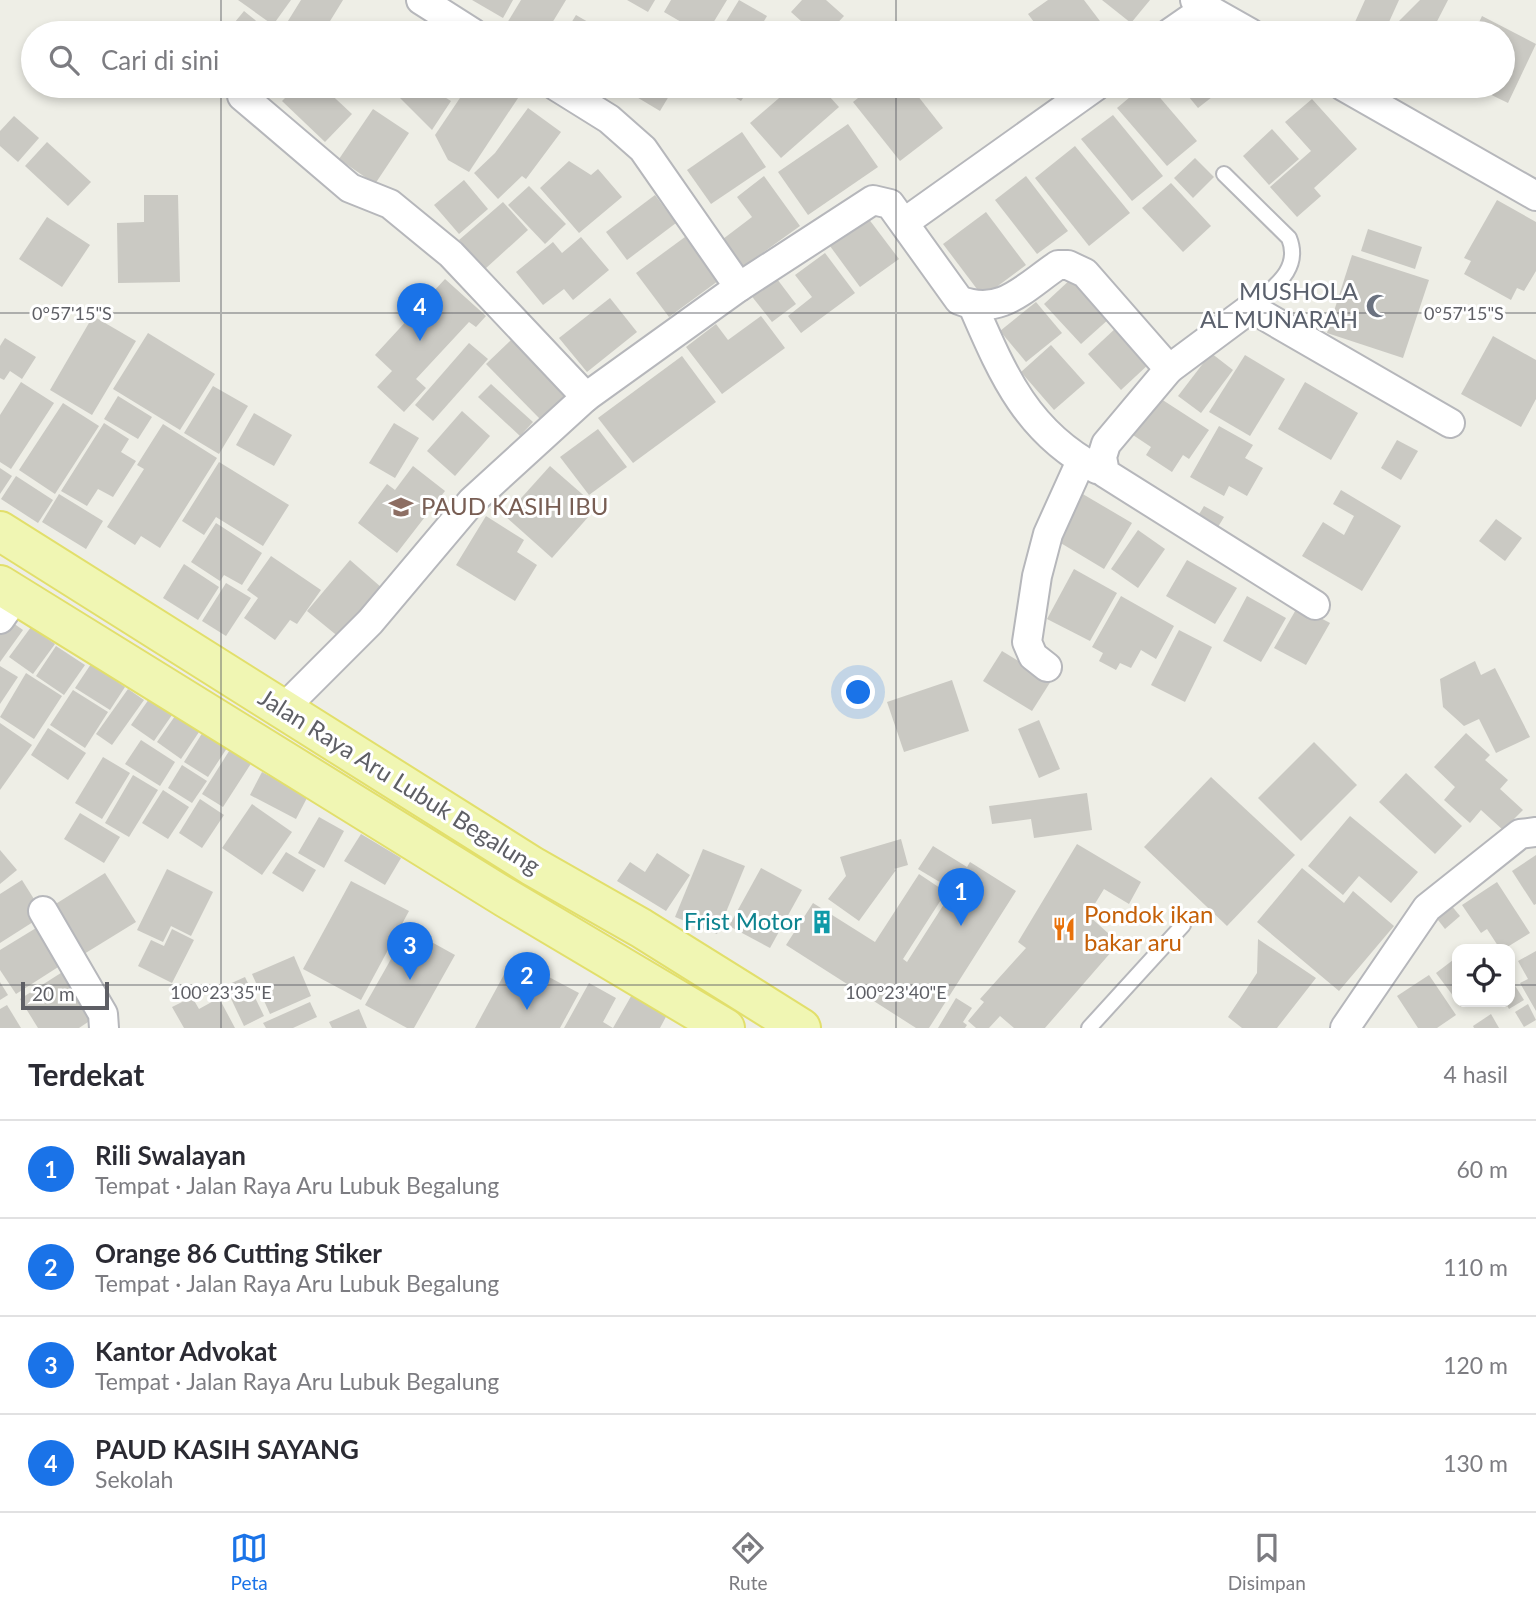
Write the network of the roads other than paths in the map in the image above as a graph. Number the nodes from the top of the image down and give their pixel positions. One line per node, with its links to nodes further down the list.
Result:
1 (421, 0): 3 (street)
2 (1200, 4): 4 (street); 5 (street)
3 (454, 21)
4 (1182, 21)
5 (1229, 21)
6 (244, 98): 17 (street)
7 (575, 98): 13 (street)
8 (1079, 98): 12 (street)
9 (1364, 98): 11 (street)
10 (1224, 174): 15 (lane)
11 (1536, 196)
12 (905, 222): 13 (street); 14 (street)
13 (738, 287): 17 (street)
14 (974, 306): 16 (street); 19 (street)
15 (1251, 308): 16 (street); 18 (street)
16 (1169, 369): 19 (street)
17 (586, 397): 26 (street)
18 (1450, 423)
19 (1093, 467): 23 (street); 25 (street)
20 (0, 531): 21 (main road, Jalan Raya Aru Lubuk Begalung)
21 (86, 583): 24 (main road); 26 (main road, Jalan Raya Aru Lubuk Begalung)
22 (6, 600): 24 (main road, Jalan Raya Aru Lubuk Begalung)
23 (1315, 605)
24 (63, 624): 29 (main road, Jalan Raya Aru Lubuk Begalung)
25 (1047, 667)
26 (283, 709): 28 (main road, Jalan Raya Aru Lubuk Begalung)
27 (1536, 832): 36 (street)
28 (532, 866): 29 (main road); 34 (main road, Jalan Raya Aru Lubuk Begalung)
29 (506, 898): 33 (main road, Jalan Raya Aru Lubuk Begalung)
30 (43, 911): 32 (street)
31 (1183, 925): 35 (lane)
32 (104, 1028)
33 (725, 1028)
34 (801, 1028)
35 (1088, 1028)
36 (1345, 1028)

